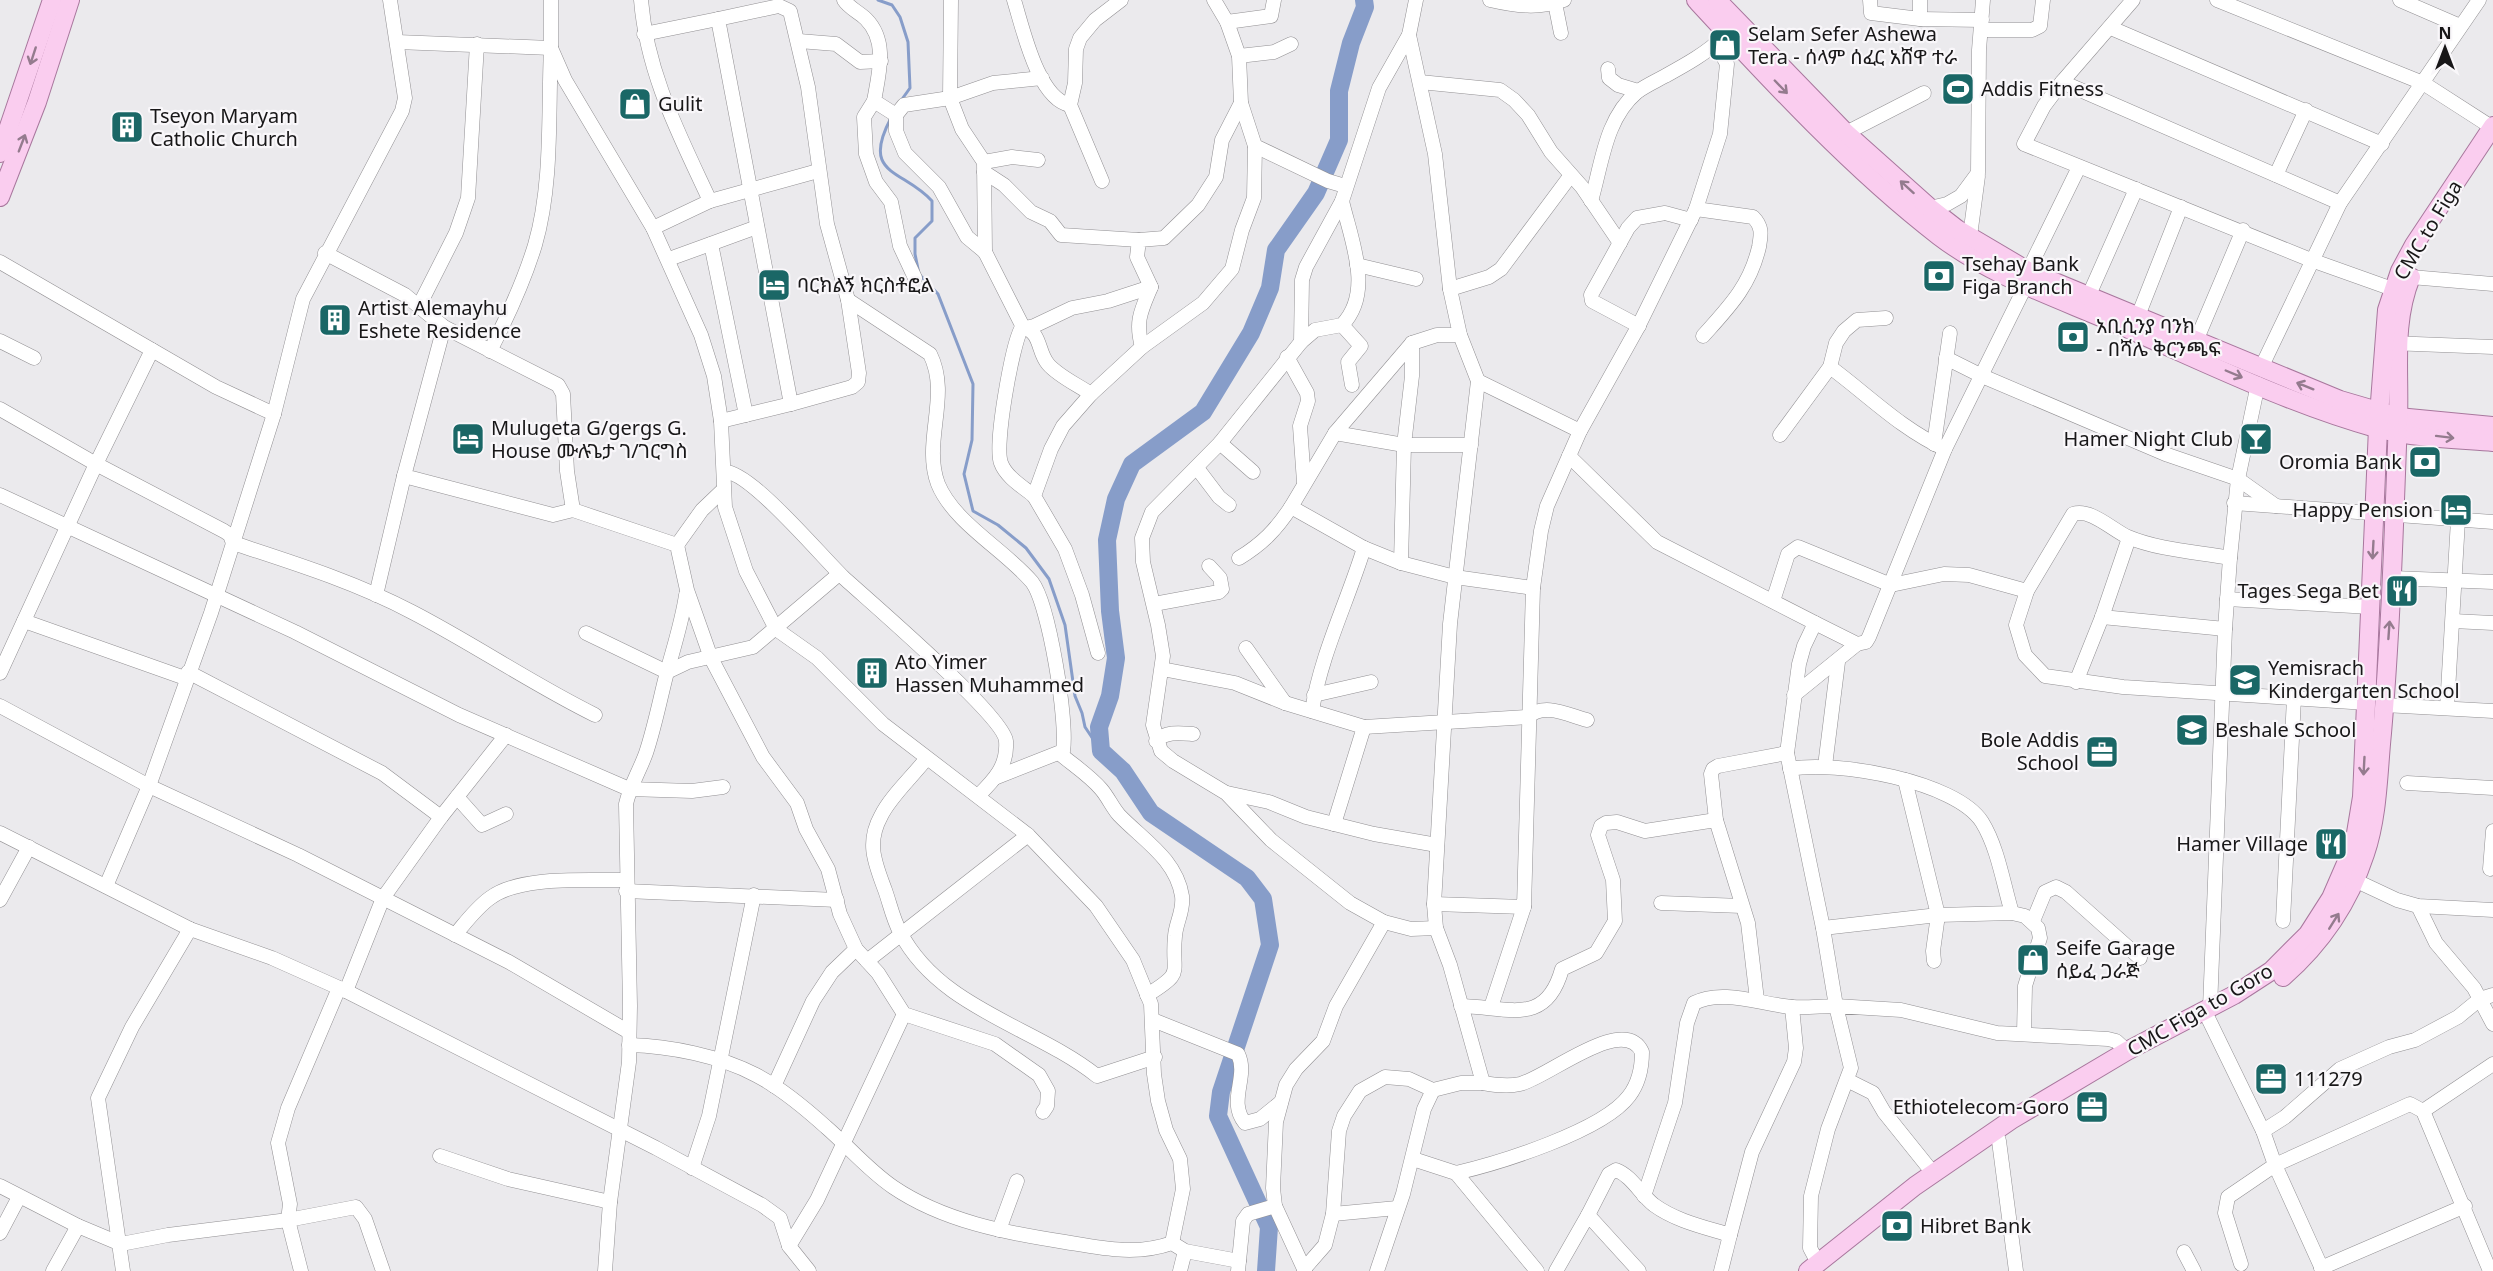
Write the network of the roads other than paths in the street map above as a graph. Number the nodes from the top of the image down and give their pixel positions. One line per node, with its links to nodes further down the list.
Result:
1 (52, 0): 51 (main road, one-way to 51)
2 (70, 0): 53 (main road)
3 (390, 0): 38 (street)
4 (551, 0): 41 (street)
5 (641, 0): 34 (street)
6 (734, 0): 26 (street)
7 (844, 0): 43 (street)
8 (951, 0): 52 (street)
9 (1014, 0): 45 (street)
10 (1121, 0): 55 (street)
11 (1214, 0): 29 (street)
12 (1274, 0): 29 (street)
13 (1416, 0): 35 (street)
14 (1490, 0): 24 (street)
15 (1696, 0): 36 (main road)
16 (1718, 0): 59 (main road)
17 (1870, 0): 28 (street)
18 (1920, 0): 28 (street)
19 (1983, 0): 30 (street)
20 (2043, 0): 30 (street)
21 (2133, 0): 32 (street)
22 (2401, 0): 31 (street)
23 (2479, 0): 31 (street)
24 (1559, 2): 33 (street)
25 (2227, 2): 48 (street)
26 (734, 14): 27 (street); 37 (street)
27 (718, 19): 34 (street); 73 (street)
28 (1920, 19): 30 (street)
29 (1227, 22): 42 (street)
30 (1982, 25): 68 (street)
31 (2460, 26): 48 (street)
32 (2111, 28): 47 (street); 57 (street)
33 (1561, 33)
34 (644, 34): 76 (street)
35 (1409, 35): 46 (street); 72 (street)
36 (1721, 38): 49 (street); 82 (street); 97 (main road, one-way to 97)
37 (799, 41): 43 (street); 67 (street)
38 (397, 42): 39 (street); 91 (street)
39 (477, 44): 41 (street); 105 (street)
40 (1290, 44): 42 (street)
41 (551, 48): 84 (street); 123 (street)
42 (1239, 56): 54 (street)
43 (881, 61): 56 (street)
44 (1608, 69): 49 (street)
45 (1042, 78): 52 (street); 55 (street)
46 (1420, 82): 69 (street); 102 (street)
47 (2062, 82): 66 (street); 70 (street)
48 (2423, 83): 58 (street); 60 (street)
49 (1638, 91): 78 (street)
50 (1924, 93): 59 (street)
51 (20, 96): 53 (main road); 63 (main road)
52 (950, 98): 56 (street); 65 (street)
53 (38, 102): 75 (main road, one-way to 53)
54 (1241, 104): 61 (street); 87 (street)
55 (1070, 105): 71 (street)
56 (885, 108): 90 (street); 96 (street)
57 (2306, 110): 60 (street); 70 (street)
58 (2493, 127): 99 (main road, CMC to Figa)
59 (1846, 133): 81 (main road, one-way to 59)
60 (2382, 144): 79 (street)
61 (1255, 146): 72 (street); 120 (street)
62 (2493, 149): 99 (main road)
63 (0, 153)
64 (1038, 160): 65 (street)
65 (984, 167): 87 (street); 90 (street)
66 (2079, 167): 74 (street); 97 (street)
67 (818, 171): 73 (street); 104 (street)
68 (1978, 173): 81 (street); 86 (street)
69 (1571, 175): 78 (street); 102 (street)
70 (2276, 175): 79 (street)
71 (1102, 181)
72 (1345, 186): 77 (street)
73 (749, 189): 76 (street); 83 (street)
74 (2136, 189): 80 (street); 103 (street)
75 (0, 197)
76 (710, 201): 84 (street)
77 (1342, 201): 95 (street); 117 (street)
78 (1591, 201): 88 (street)
79 (2340, 203): 93 (street)
80 (2181, 207): 85 (street); 106 (street)
81 (1930, 208): 86 (main road)
82 (1694, 214): 88 (street); 109 (street); 114 (street)
83 (757, 227): 89 (street); 135 (street)
84 (653, 228): 92 (street)
85 (2242, 230): 93 (street); 116 (street)
86 (1970, 236): 97 (main road)
87 (1139, 240): 101 (street)
88 (1620, 243): 109 (street)
89 (711, 244): 92 (street); 138 (street)
90 (985, 252): 111 (street)
91 (325, 253): 105 (street); 137 (street)
92 (669, 260): 139 (street)
93 (2311, 260): 99 (street); 129 (street)
94 (0, 262): 122 (street)
95 (1357, 265): 98 (street); 108 (street)
96 (915, 278)
97 (2027, 278): 103 (main road); 128 (street); 129 (main road, one-way to 129)
98 (1416, 279)
99 (2402, 282): 100 (street); 118 (main road)
100 (2493, 284)
101 (1151, 287): 111 (street); 120 (street)
102 (1450, 289): 113 (street)
103 (2089, 295): 106 (main road)
104 (848, 300): 135 (street); 233 (street)
105 (419, 306): 110 (street)
106 (2138, 316): 116 (main road)
107 (1886, 318): 127 (street)
108 (1342, 325): 117 (street); 132 (street)
109 (1639, 326): 143 (street)
110 (444, 327): 123 (street); 156 (street)
111 (1023, 327): 133 (street); 161 (street)
112 (1950, 333): 126 (street)
113 (1460, 335): 119 (street); 130 (street)
114 (1703, 336)
115 (0, 341): 125 (street)
116 (2196, 341): 129 (main road)
117 (1301, 342): 124 (street)
118 (2390, 343): 121 (street); 131 (main road); 141 (main road)
119 (1412, 344): 144 (street); 148 (street)
120 (1142, 346): 133 (street)
121 (2493, 347)
122 (152, 350): 137 (street); 152 (street)
123 (490, 351): 166 (street)
124 (1287, 357): 147 (street); 158 (street)
125 (34, 358)
126 (1946, 358): 128 (street); 150 (street)
127 (1830, 367): 145 (street); 150 (street)
128 (1982, 376): 150 (street); 157 (street)
129 (2259, 376): 134 (main road, one-way to 129); 140 (main road); 157 (street)
130 (1478, 381): 143 (street); 149 (street)
131 (2381, 382): 134 (main road); 140 (main road)
132 (1352, 385)
133 (1091, 394): 161 (street)
134 (2340, 400): 140 (main road)
135 (791, 404): 138 (street)
136 (0, 409): 152 (street)
137 (274, 414): 173 (street)
138 (746, 415): 139 (street)
139 (721, 421): 154 (street)
140 (2379, 421): 141 (main road); 167 (main road)
141 (2398, 424): 142 (main road); 146 (main road, one-way to 146); 168 (main road)
142 (2493, 426)
143 (1580, 431): 151 (street)
144 (1335, 433): 148 (street); 158 (street)
145 (1780, 435)
146 (2493, 442)
147 (1220, 443): 153 (street); 155 (street)
148 (1404, 445): 149 (street); 178 (street)
149 (1471, 445): 181 (street)
150 (1939, 446): 185 (street)
151 (1569, 456): 186 (street); 192 (street)
152 (96, 465): 171 (street); 173 (street)
153 (1197, 468): 163 (street); 193 (street)
154 (725, 472): 159 (street); 180 (street)
155 (1253, 472)
156 (404, 476): 166 (street); 190 (street)
157 (2238, 480): 162 (street); 164 (street)
158 (1304, 482): 165 (street)
159 (723, 490): 174 (street); 200 (street)
160 (0, 495): 171 (street)
161 (1034, 496): 205 (street)
162 (2234, 503): 164 (street); 177 (street)
163 (1229, 505)
164 (2276, 506): 167 (street)
165 (1291, 507): 175 (street); 176 (street)
166 (573, 510): 174 (street)
167 (2375, 515): 168 (street); 194 (main road, one-way to 194)
168 (2394, 516): 169 (street); 182 (main road)
169 (2458, 520): 170 (street); 183 (street)
170 (2493, 522)
171 (66, 527): 189 (street); 196 (street)
172 (2129, 538): 177 (street); 188 (street); 195 (street)
173 (233, 543): 189 (street); 190 (street)
174 (677, 544): 187 (street)
175 (1364, 548): 178 (street); 215 (street)
176 (1239, 558)
177 (2230, 558): 191 (street)
178 (1401, 563): 181 (street)
179 (1209, 566): 193 (street)
180 (839, 574): 200 (street); 238 (street)
181 (1455, 577): 186 (street); 228 (street)
182 (2392, 578): 183 (street); 211 (main road, one-way to 182)
183 (2455, 580): 184 (street); 197 (street)
184 (2493, 582)
185 (1892, 585): 188 (street); 192 (street); 203 (street)
186 (1533, 588): 226 (street)
187 (687, 590): 206 (street); 209 (street)
188 (2027, 591): 214 (street)
189 (215, 595): 212 (street); 231 (street)
190 (376, 595): 225 (street)
191 (2227, 599): 194 (street); 201 (street)
192 (1773, 601): 198 (street)
193 (1154, 604): 208 (street)
194 (2371, 607): 211 (main road)
195 (2102, 617): 201 (street); 214 (street)
196 (24, 621): 210 (street); 212 (street)
197 (2453, 621): 199 (street); 222 (street)
198 (1815, 623): 203 (street); 216 (street)
199 (2493, 623)
200 (777, 629): 206 (street); 235 (street)
201 (2224, 629): 217 (street)
202 (586, 633): 209 (street)
203 (1857, 644): 207 (street)
204 (1246, 648): 219 (street)
205 (1098, 653)
206 (711, 658): 209 (street); 264 (street)
207 (1838, 662): 216 (street); 236 (street)
208 (1162, 669): 219 (street); 232 (street)
209 (667, 672): 244 (street)
210 (0, 673)
211 (2377, 674): 220 (main road, CMC Figa to Goro)
212 (187, 675): 241 (street); 249 (street)
213 (1371, 682): 215 (street)
214 (2076, 682): 217 (street)
215 (1314, 695): 223 (street)
216 (1794, 695): 234 (street)
217 (2222, 695): 218 (street); 293 (street)
218 (2294, 698): 220 (street); 274 (street)
219 (1285, 703): 223 (street)
220 (2376, 704): 222 (street); 258 (main road, CMC Figa to Goro)
221 (0, 706): 241 (street)
222 (2447, 708): 224 (street)
223 (1312, 711): 229 (street)
224 (2493, 711)
225 (595, 715)
226 (1528, 717): 227 (street); 228 (street); 269 (street)
227 (1587, 720)
228 (1445, 722): 229 (street); 255 (street)
229 (1364, 727): 251 (street)
230 (1193, 734): 232 (street)
231 (506, 735): 244 (street); 247 (street)
232 (1156, 741): 245 (street)
233 (1059, 753): 238 (street); 286 (street)
234 (1787, 753): 237 (street); 250 (street)
235 (926, 759): 246 (street); 280 (street)
236 (1825, 766): 237 (street); 239 (street)
237 (1790, 769): 277 (street)
238 (997, 777): 246 (street)
239 (1905, 780): 271 (street); 272 (street)
240 (2407, 783): 243 (street)
241 (149, 786): 259 (street); 262 (street)
242 (723, 787): 244 (street)
243 (2493, 788)
244 (629, 789): 260 (street)
245 (1226, 793): 251 (street); 275 (street)
246 (978, 796): 254 (street)
247 (457, 797): 248 (street); 249 (street)
248 (507, 814)
249 (441, 817): 262 (street)
250 (1716, 820): 267 (street); 291 (street)
251 (1334, 824): 255 (street)
252 (2493, 831): 257 (street)
253 (0, 833): 256 (street)
254 (1028, 835): 280 (street); 286 (street)
255 (1437, 845): 266 (street)
256 (29, 847): 259 (street); 263 (street)
257 (2490, 869)
258 (2349, 878): 268 (street); 293 (main road, CMC Figa to Goro)
259 (106, 886): 278 (street)
260 (626, 886): 261 (street); 279 (street); 298 (street)
261 (754, 895): 264 (street); 301 (street)
262 (383, 898): 279 (street); 285 (street)
263 (0, 900)
264 (837, 900): 281 (street)
265 (1661, 903): 267 (street)
266 (1434, 904): 269 (street); 276 (street)
267 (1742, 906): 288 (street)
268 (2418, 906): 270 (street); 287 (street)
269 (1524, 907): 291 (street)
270 (2493, 910)
271 (2012, 913): 272 (street); 273 (street)
272 (1938, 915): 277 (street); 284 (street)
273 (2033, 921): 282 (street); 297 (street)
274 (2283, 921)
275 (1384, 922): 276 (street); 307 (street)
276 (1436, 928): 289 (street)
277 (1823, 928): 290 (street)
278 (190, 929): 285 (street); 336 (street)
279 (455, 935): 298 (street)
280 (901, 935): 283 (street); 300 (street)
281 (856, 949): 283 (street); 305 (street)
282 (2140, 958)
283 (867, 961): 294 (street)
284 (1934, 961)
285 (343, 990): 310 (street); 330 (street)
286 (1148, 995): 295 (street)
287 (2487, 997): 296 (street); 311 (street)
288 (1756, 1000): 292 (street); 322 (street)
289 (1461, 1006): 291 (street); 304 (street)
290 (1836, 1006): 292 (street); 297 (street); 303 (street)
291 (1491, 1007)
292 (1792, 1007): 334 (street)
293 (2215, 1013): 299 (main road, CMC Figa to Goro); 311 (street); 312 (main road)
294 (904, 1014): 309 (street); 313 (street)
295 (1153, 1020): 300 (street); 307 (street)
296 (2493, 1024)
297 (2024, 1034): 299 (street)
298 (629, 1038): 301 (street); 310 (street)
299 (2127, 1051): 312 (main road, CMC Figa to Goro)
300 (1155, 1057): 335 (street)
301 (719, 1062): 305 (street); 317 (street)
302 (2493, 1064): 308 (street)
303 (1847, 1080): 319 (street); 342 (street)
304 (1483, 1083): 306 (street); 318 (street)
305 (774, 1086): 313 (street)
306 (1433, 1090): 315 (street); 328 (street)
307 (1281, 1102): 326 (street)
308 (2423, 1111): 316 (street); 325 (street)
309 (1043, 1112)
310 (619, 1130): 317 (street); 324 (street)
311 (2263, 1131): 316 (street)
312 (1998, 1136): 319 (main road, CMC Figa to Goro); 342 (main road); 357 (street)
313 (842, 1142): 332 (street); 337 (street)
314 (440, 1156): 324 (street)
315 (1413, 1159): 318 (street); 327 (street)
316 (2275, 1165): 340 (street); 344 (street)
317 (692, 1168): 337 (street)
318 (1456, 1173): 343 (street)
319 (1933, 1173): 342 (main road, CMC Figa to Goro)
320 (1017, 1181): 332 (street)
321 (0, 1186): 323 (street)
322 (1644, 1196): 329 (street); 334 (street)
323 (19, 1197): 331 (street); 333 (street)
324 (610, 1202): 350 (street)
325 (2464, 1206): 344 (street); 359 (street)
326 (1270, 1208): 341 (street); 345 (street)
327 (1397, 1208): 328 (street); 353 (street)
328 (1333, 1214): 345 (street)
329 (1588, 1215): 354 (street); 355 (street)
330 (288, 1220): 336 (street); 348 (street); 349 (street)
331 (78, 1227): 336 (street); 346 (street)
332 (999, 1230): 335 (street)
333 (0, 1233)
334 (1730, 1235): 356 (street)
335 (1172, 1243): 338 (street)
336 (121, 1244): 347 (street)
337 (789, 1246): 351 (street)
338 (1185, 1251): 341 (street); 352 (street)
339 (2184, 1252): 358 (street)
340 (2241, 1264)
341 (1238, 1266)
342 (1816, 1268)
343 (1531, 1269)
344 (2322, 1269)
345 (1304, 1270)
346 (53, 1271)
347 (123, 1271)
348 (301, 1271)
349 (382, 1271)
350 (605, 1271)
351 (809, 1271)
352 (1180, 1271)
353 (1377, 1271)
354 (1556, 1271)
355 (1639, 1271)
356 (1721, 1271)
357 (2016, 1271)
358 (2193, 1271)
359 (2490, 1271)

